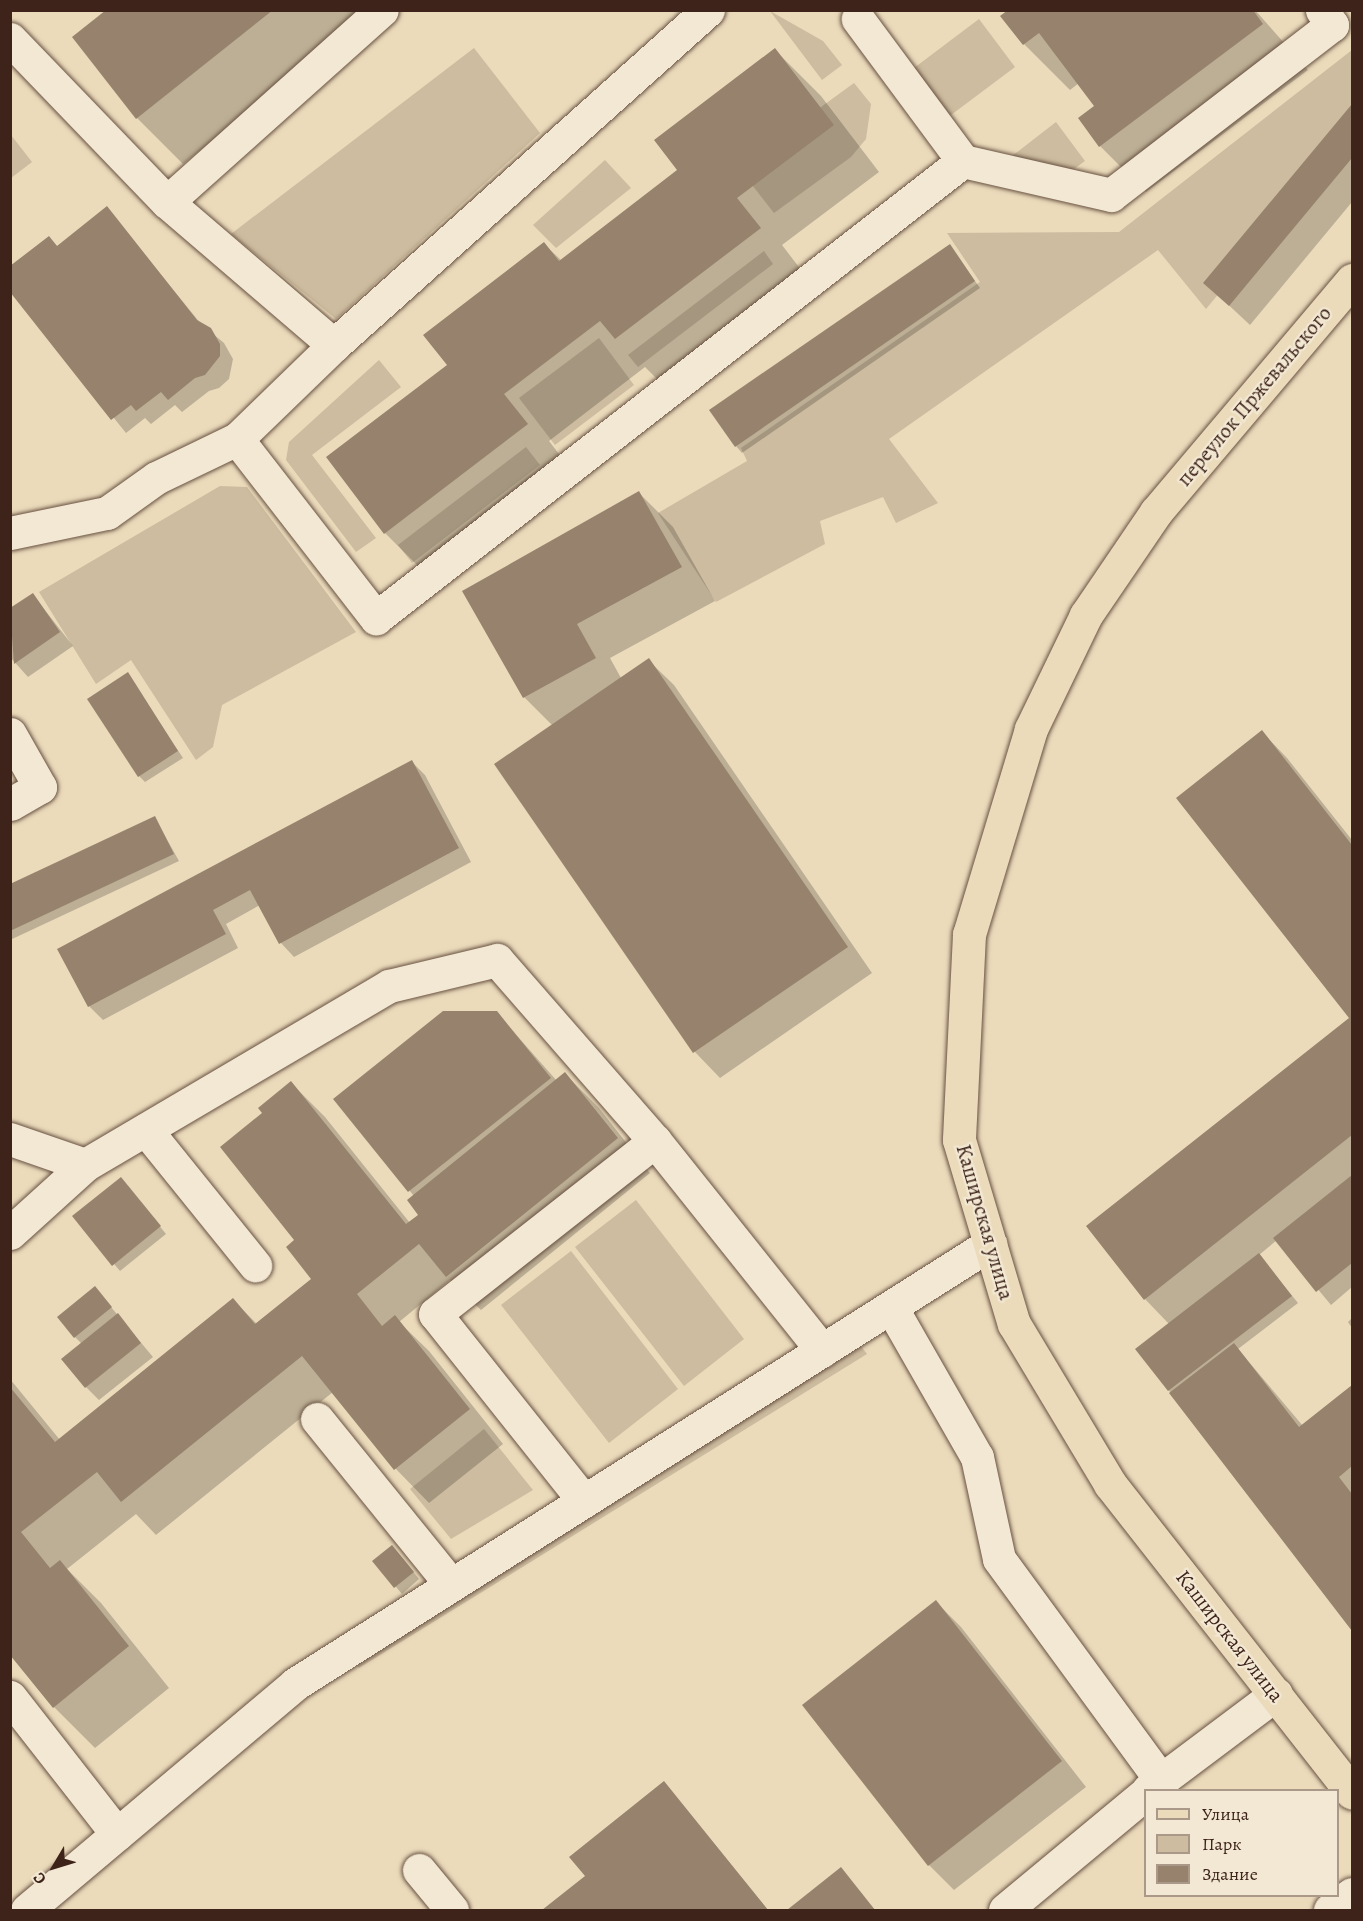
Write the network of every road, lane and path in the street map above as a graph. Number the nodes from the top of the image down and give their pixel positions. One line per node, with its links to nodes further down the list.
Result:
1 (382, 10): 7 (lane)
2 (708, 10): 9 (lane)
3 (1322, 10): 6 (lane)
4 (856, 13): 6 (lane)
5 (10, 39): 7 (lane)
6 (963, 161): 10 (lane)
7 (167, 202): 9 (lane)
8 (1353, 280): 11 (main road, переулок Пржевальского)
9 (334, 345): 10 (lane)
10 (237, 439): 12 (lane)
11 (1156, 512): 20 (main road, Каширская улица)
12 (10, 533)
13 (10, 734): 14 (lane)
14 (10, 804)
15 (146, 1130): 17 (lane); 18 (lane); 21 (lane)
16 (13, 1136): 18 (lane)
17 (655, 1141): 23 (lane); 25 (lane)
18 (85, 1165): 19 (lane)
19 (10, 1233)
20 (990, 1244): 22 (lane); 27 (main road, Каширская улица)
21 (255, 1265)
22 (891, 1307): 23 (lane); 29 (lane)
23 (822, 1350): 25 (lane)
24 (317, 1419): 26 (lane)
25 (584, 1501): 26 (lane)
26 (450, 1583): 32 (lane)
27 (1276, 1694): 29 (lane); 30 (main road, Каширская улица)
28 (10, 1697): 32 (lane)
29 (1152, 1788)
30 (1353, 1792)
31 (1144, 1795): 37 (lane)
32 (117, 1834): 35 (lane)
33 (419, 1870): 36 (lane)
34 (1353, 1894): 38 (lane)
35 (27, 1911)
36 (452, 1911)
37 (1005, 1911)
38 (1330, 1911)

